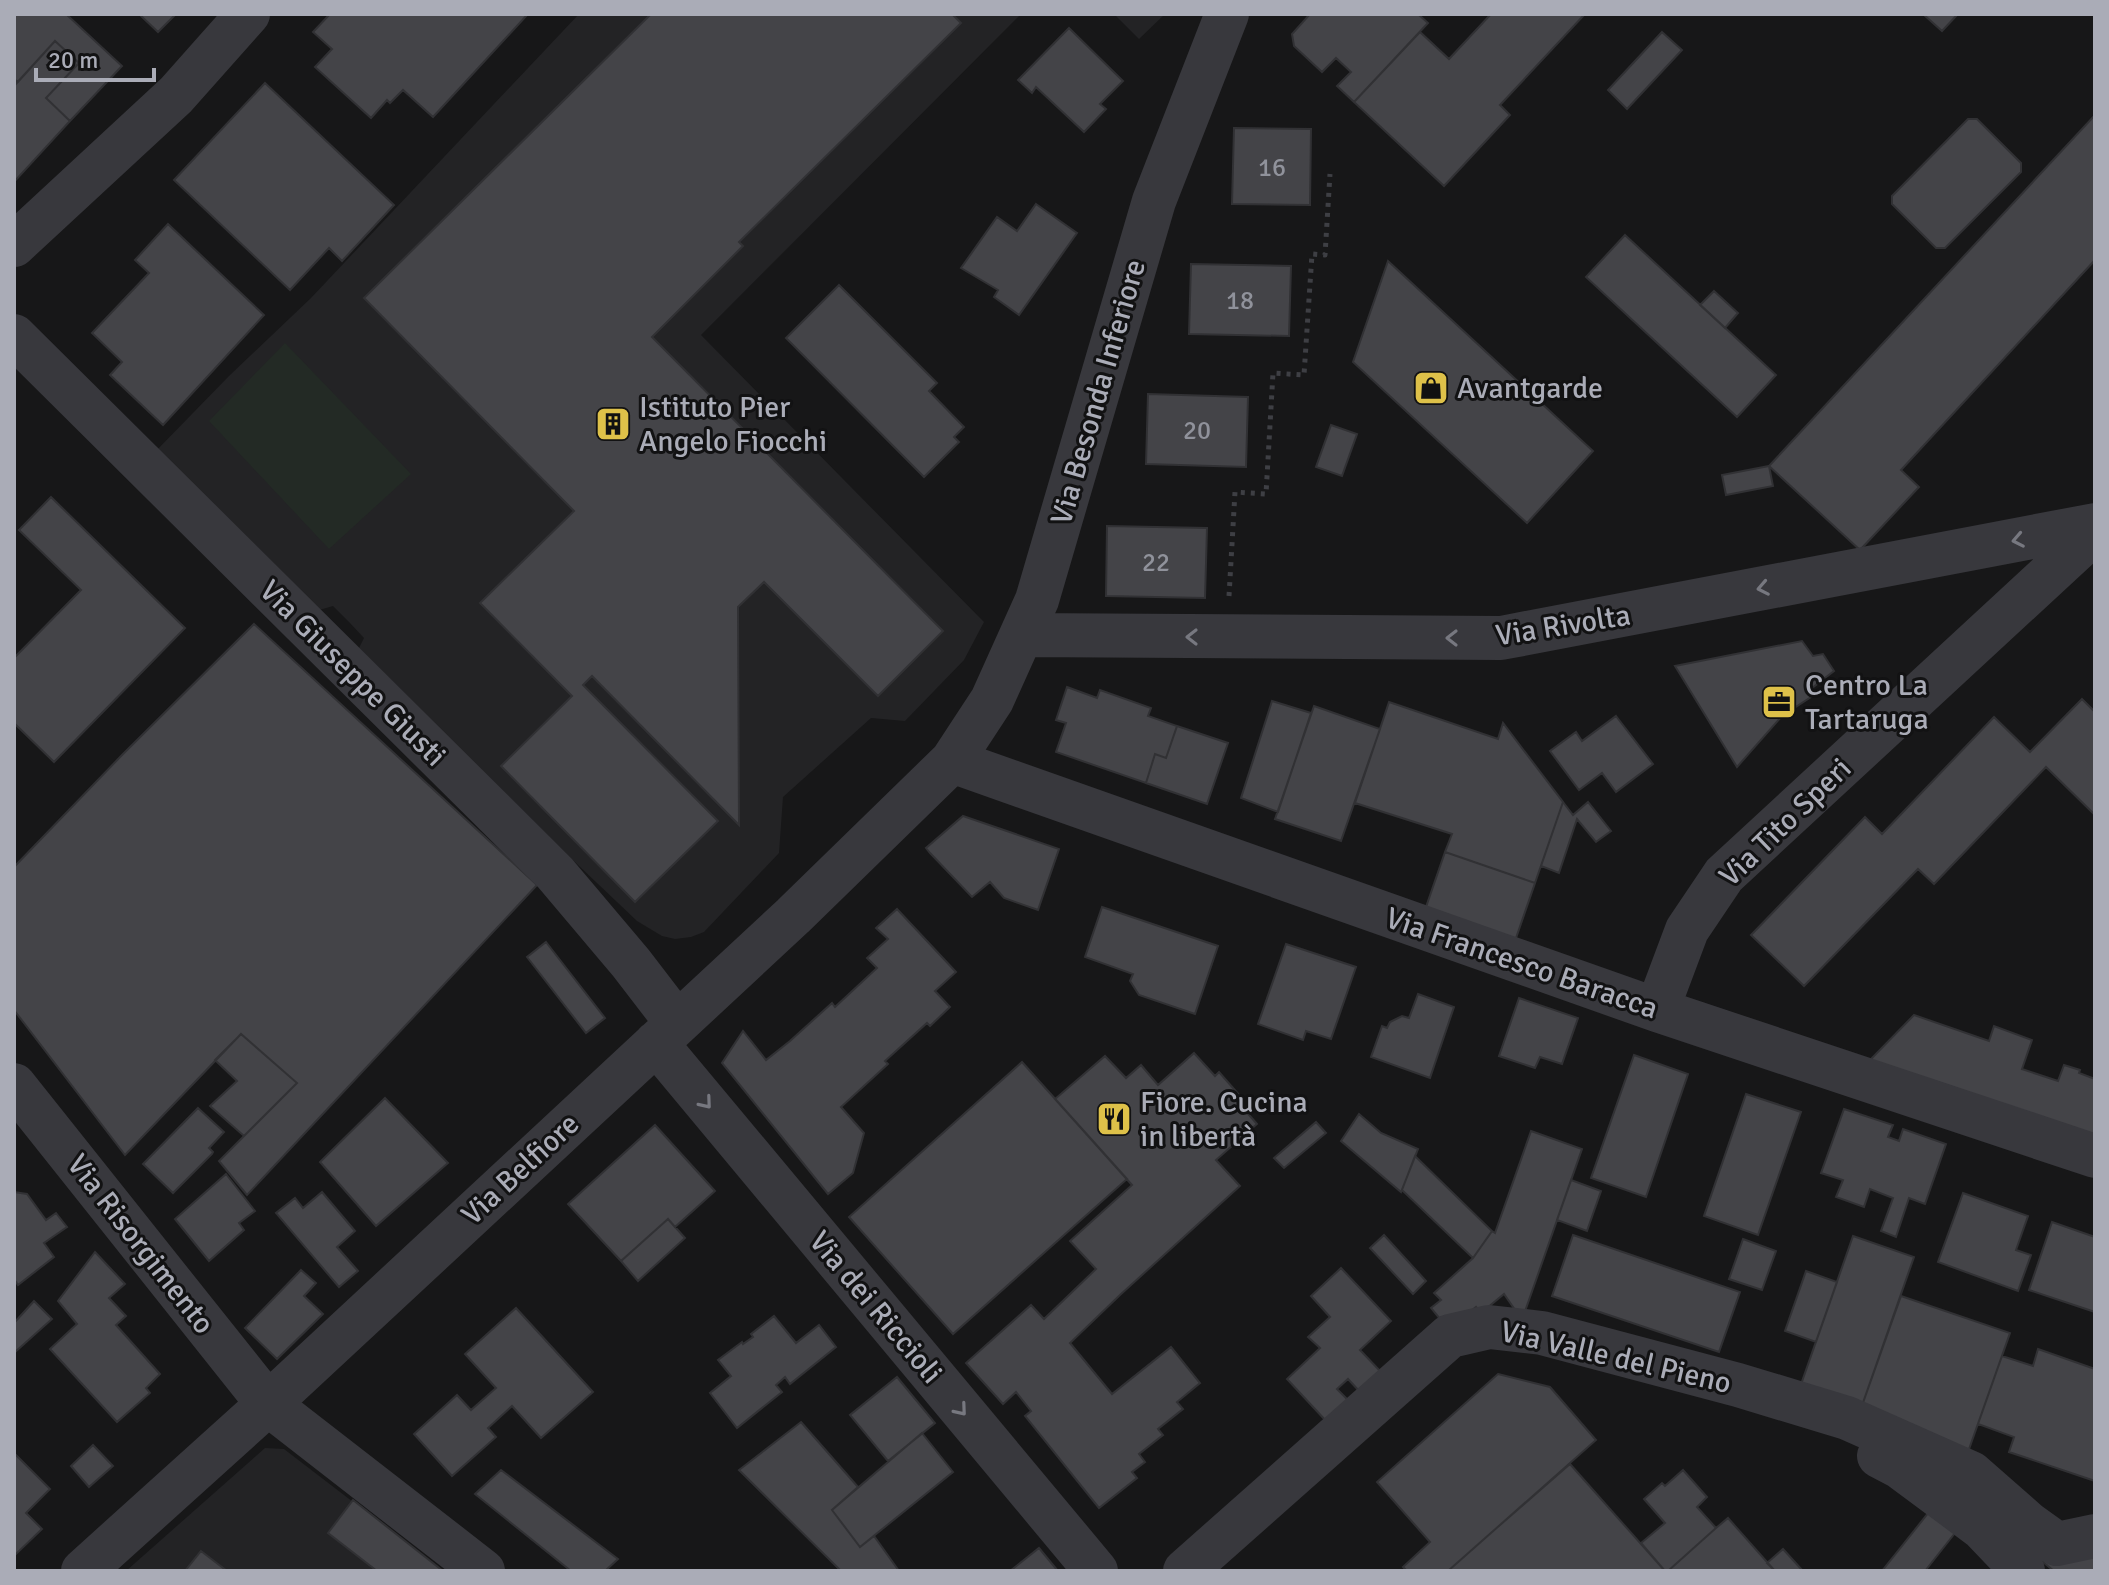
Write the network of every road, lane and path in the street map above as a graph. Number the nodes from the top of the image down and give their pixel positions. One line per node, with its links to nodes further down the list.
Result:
1 (248, 14): 4 (street)
2 (1227, 14): 8 (street, Via Besonda Inferiore)
3 (1330, 174): 9 (path)
4 (14, 245)
5 (14, 336): 12 (street, Via Giuseppe Giusti)
6 (2095, 525): 9 (street, Via Rivolta, one-way to 9)
7 (2095, 532): 11 (street, Via Tito Speri)
8 (1022, 635): 9 (street, Via Rivolta, one-way to 8); 10 (street, Via Besonda Inferiore)
9 (1226, 637)
10 (952, 761): 11 (street, Via Francesco Baracca); 12 (street, Via Belfiore)
11 (1657, 1010): 14 (street, Via Francesco Baracca)
12 (667, 1033): 15 (street, Via Belfiore); 20 (street, Via dei Riccioli, one-way to 20)
13 (14, 1085): 15 (street, Via Risorgimento)
14 (2095, 1156)
15 (268, 1404): 18 (street, Via Belfiore); 19 (street, Via Risorgimento)
16 (1833, 1434): 22 (street)
17 (2095, 1536): 21 (street, Via Valle del Pieno)
18 (83, 1571)
19 (483, 1571)
20 (1096, 1571)
21 (1185, 1571)
22 (2023, 1571)

